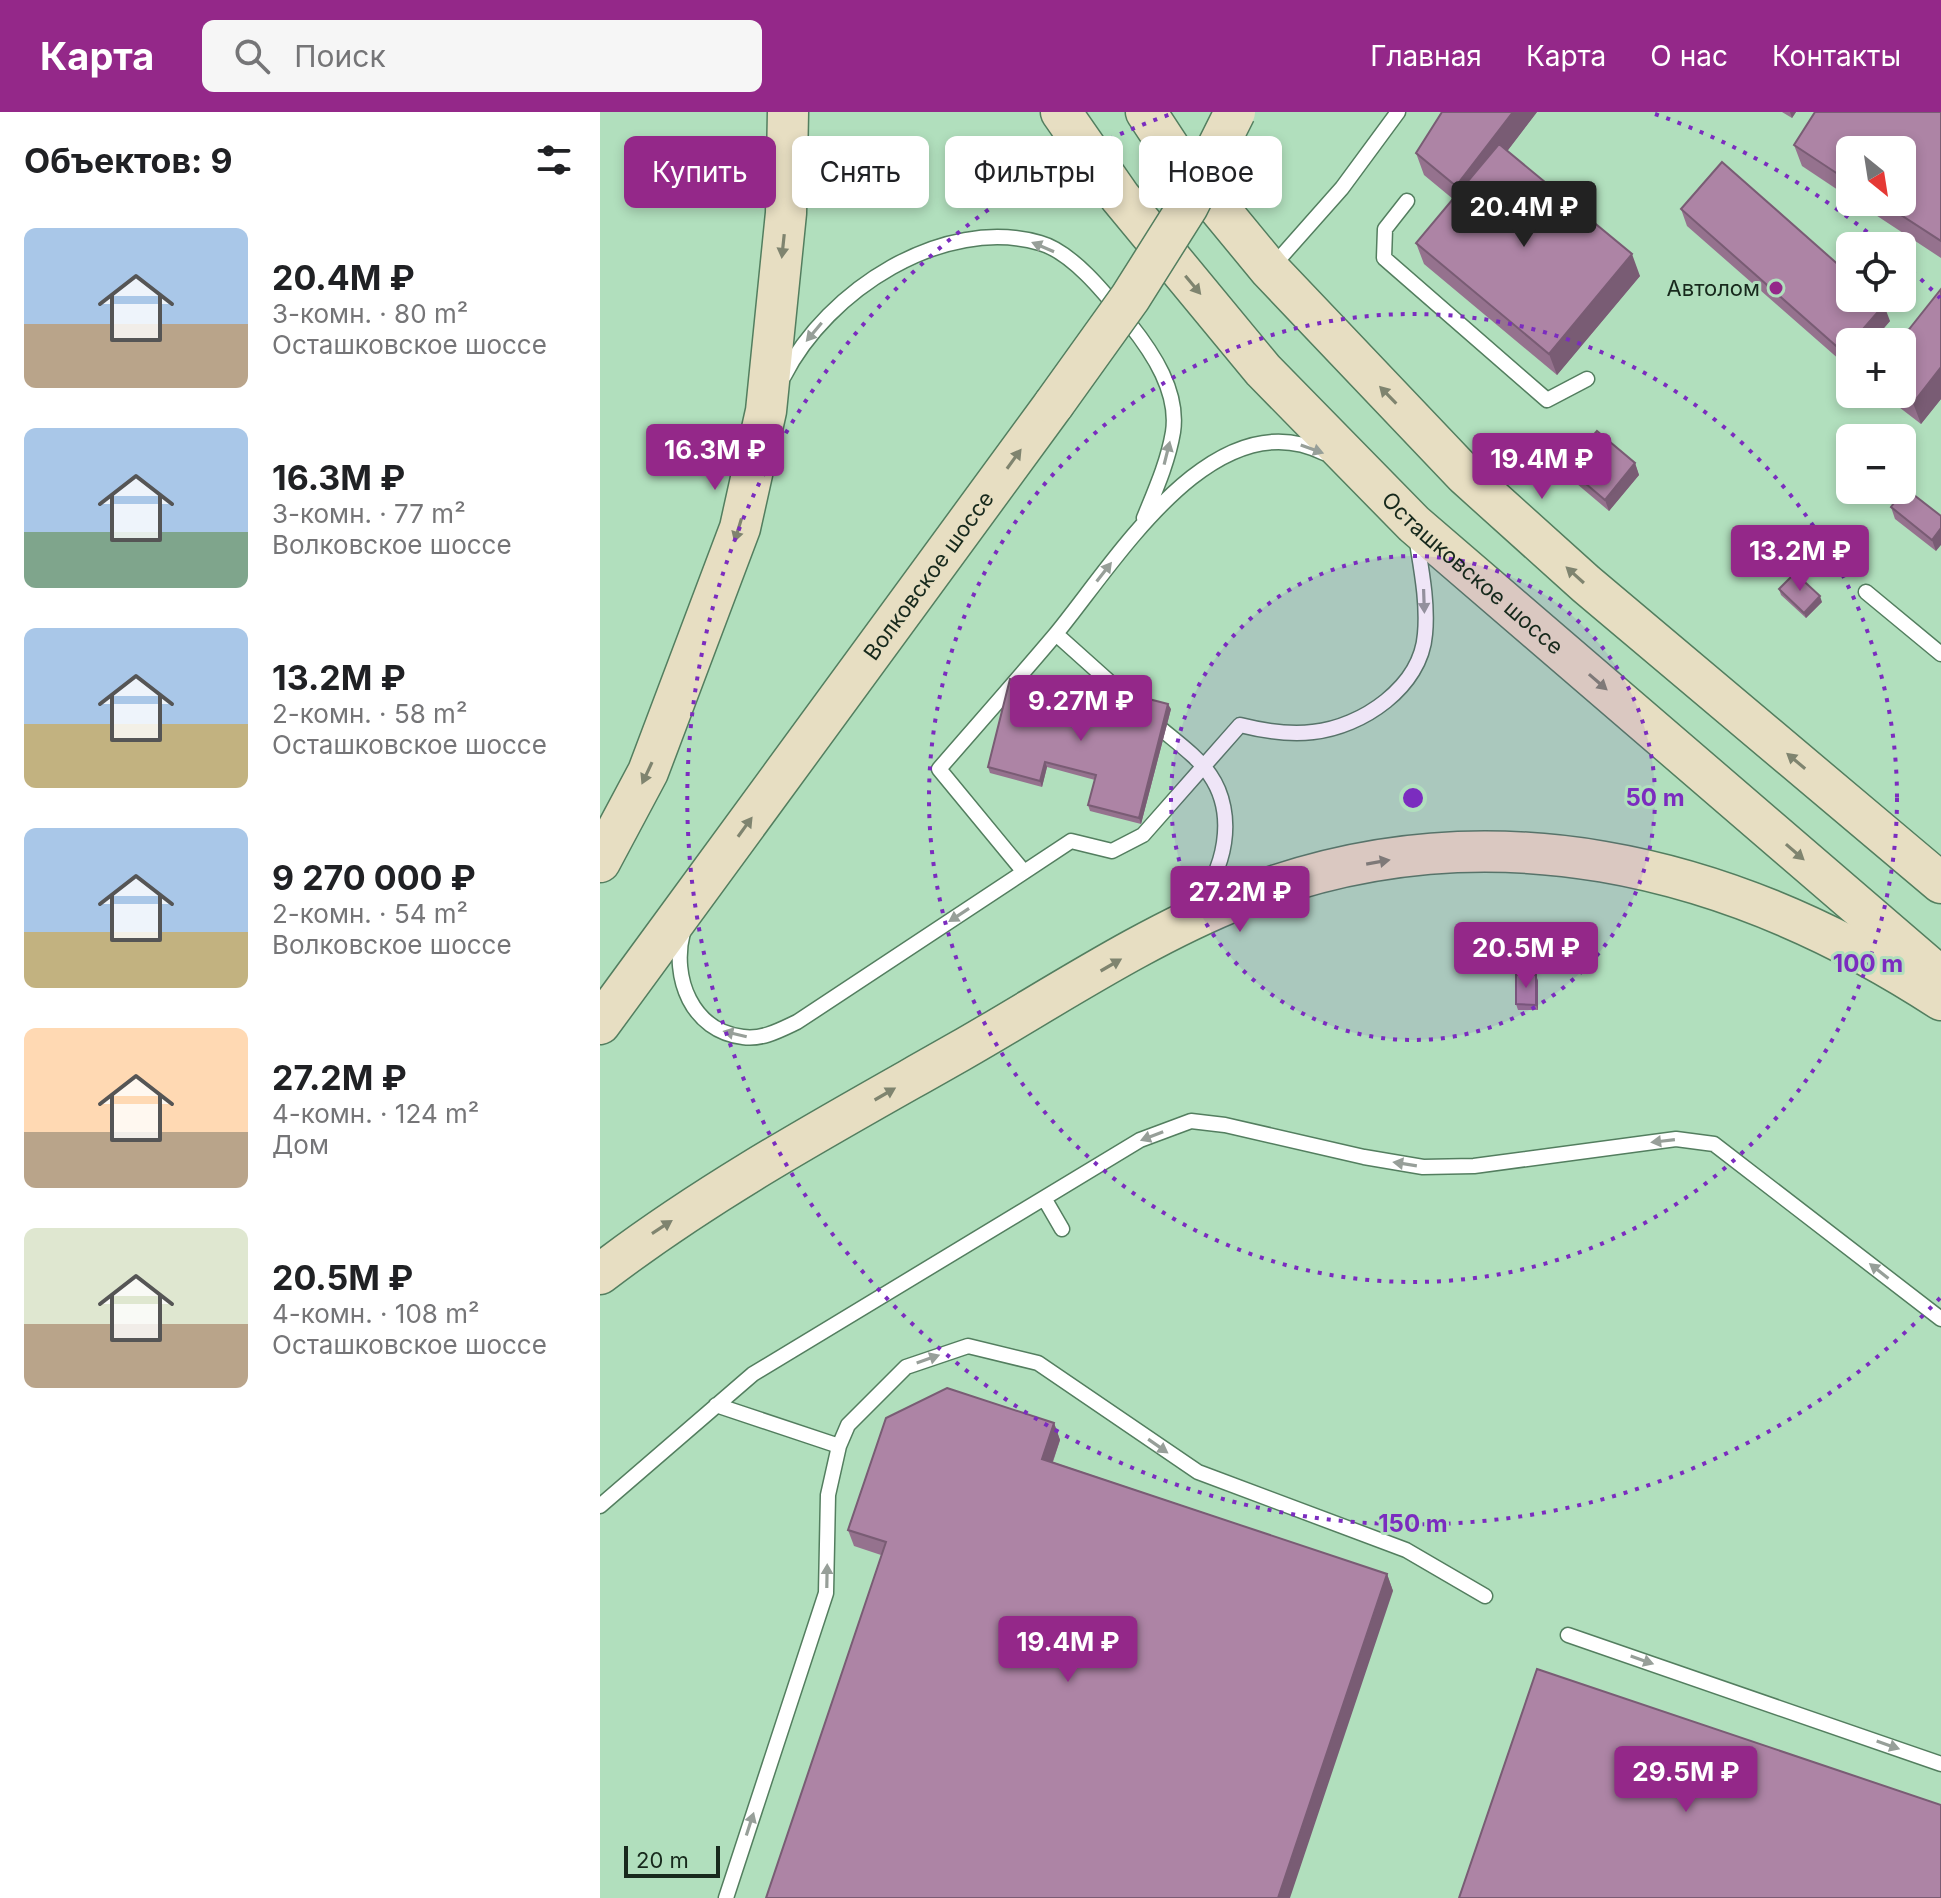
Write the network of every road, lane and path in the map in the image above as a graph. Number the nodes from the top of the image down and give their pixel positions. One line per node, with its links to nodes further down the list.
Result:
1 (788, 112): 9 (main road, one-way to 9)
2 (1061, 112): 10 (main road, Осташковское шоссе, one-way to 10)
3 (1146, 112): 7 (main road)
4 (1235, 112): 20 (main road, Волковское шоссе, one-way to 4, bridge)
5 (1398, 112): 7 (lane)
6 (1407, 201): 8 (lane)
7 (1270, 270): 19 (main road, one-way to 7)
8 (1587, 379)
9 (766, 411): 12 (lane, one-way to 9); 17 (main road, one-way to 17)
10 (1363, 473): 11 (main road, Осташковское шоссе); 12 (lane, one-way to 10)
11 (1414, 524): 16 (lane, one-way to 16); 22 (main road, Осташковское шоссе, one-way to 22)
12 (1141, 526): 14 (lane, one-way to 12)
13 (1866, 592): 15 (lane)
14 (1056, 634): 16 (lane); 18 (lane)
15 (1941, 654)
16 (1202, 767): 18 (lane); 21 (lane)
17 (600, 862)
18 (1024, 872): 20 (lane, one-way to 20)
19 (1941, 883)
20 (699, 890): 24 (main road, Волковское шоссе)
21 (1158, 938): 23 (main road, one-way to 23); 27 (main road, one-way to 21)
22 (1941, 978)
23 (1941, 1000)
24 (600, 1024)
25 (1044, 1198): 26 (lane); 28 (lane, one-way to 25); 29 (lane)
26 (1062, 1229)
27 (600, 1274)
28 (1941, 1319)
29 (716, 1405): 30 (lane); 31 (lane)
30 (839, 1446): 32 (lane, one-way to 32); 35 (lane, one-way to 30)
31 (600, 1506)
32 (1485, 1596)
33 (1568, 1635): 34 (lane, one-way to 34)
34 (1941, 1764)
35 (726, 1898)

